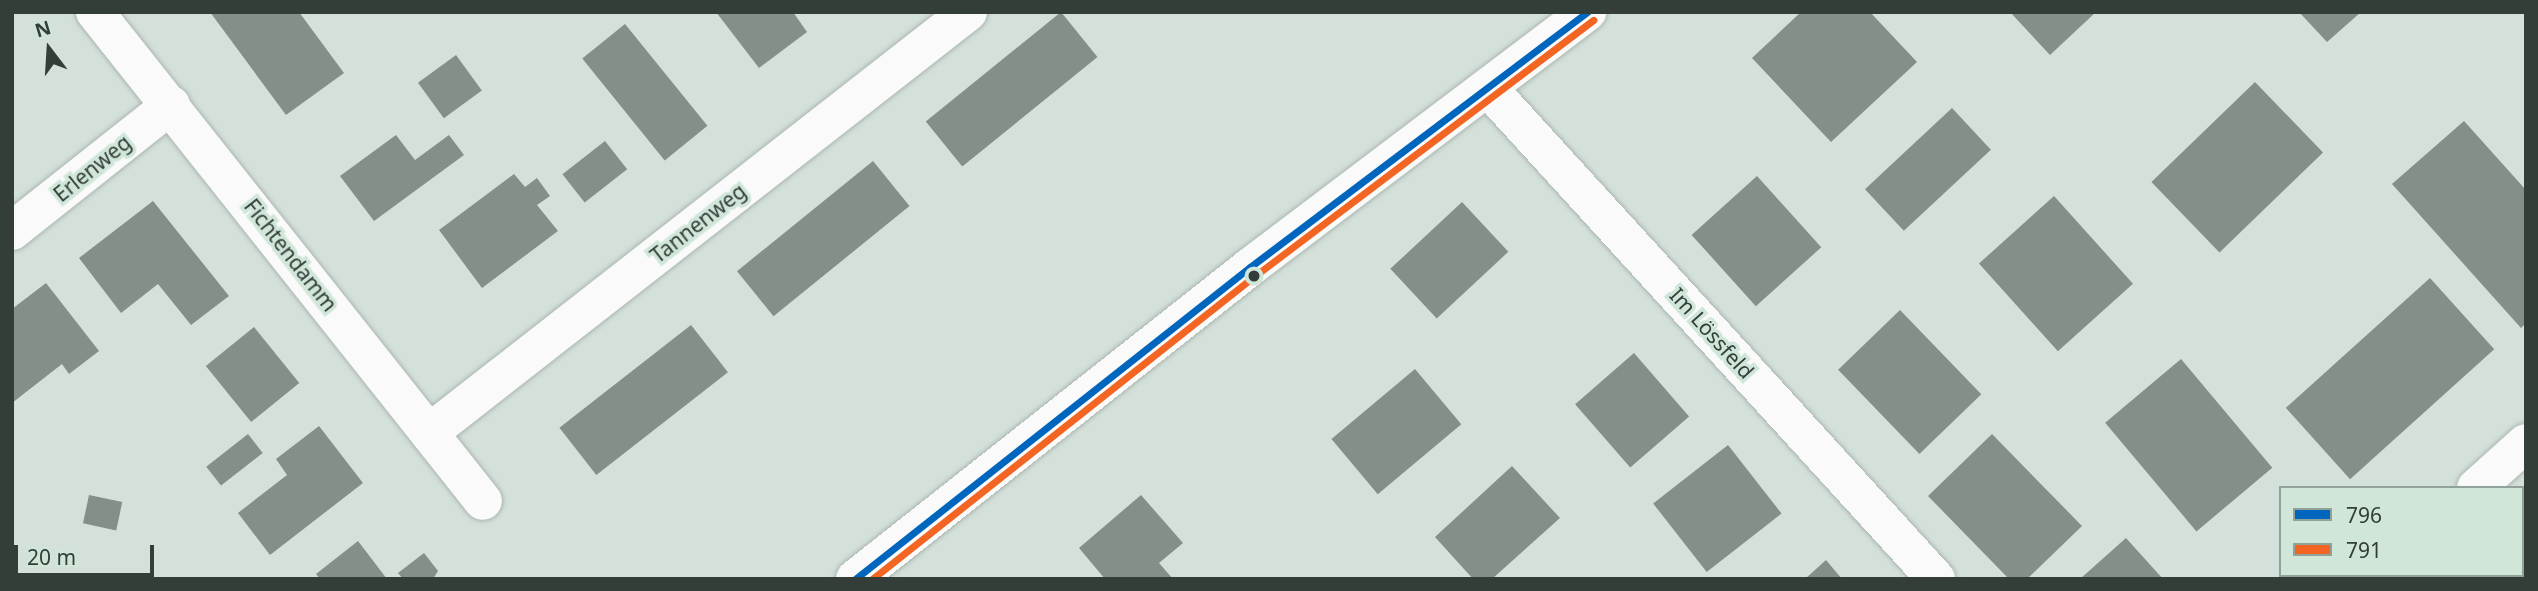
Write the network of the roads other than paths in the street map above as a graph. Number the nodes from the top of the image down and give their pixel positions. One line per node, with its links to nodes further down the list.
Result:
1 (95, 12): 5 (street, Fichtendamm)
2 (968, 12): 7 (street, Tannenweg)
3 (1587, 12): 4 (street)
4 (1488, 88): 11 (street); 12 (street, Im Lössfeld)
5 (171, 105): 6 (street, Erlenweg); 7 (street, Fichtendamm)
6 (12, 231)
7 (429, 433): 10 (street, Fichtendamm)
8 (2526, 443): 9 (street)
9 (2478, 486)
10 (483, 501)
11 (855, 579)
12 (1936, 579)

